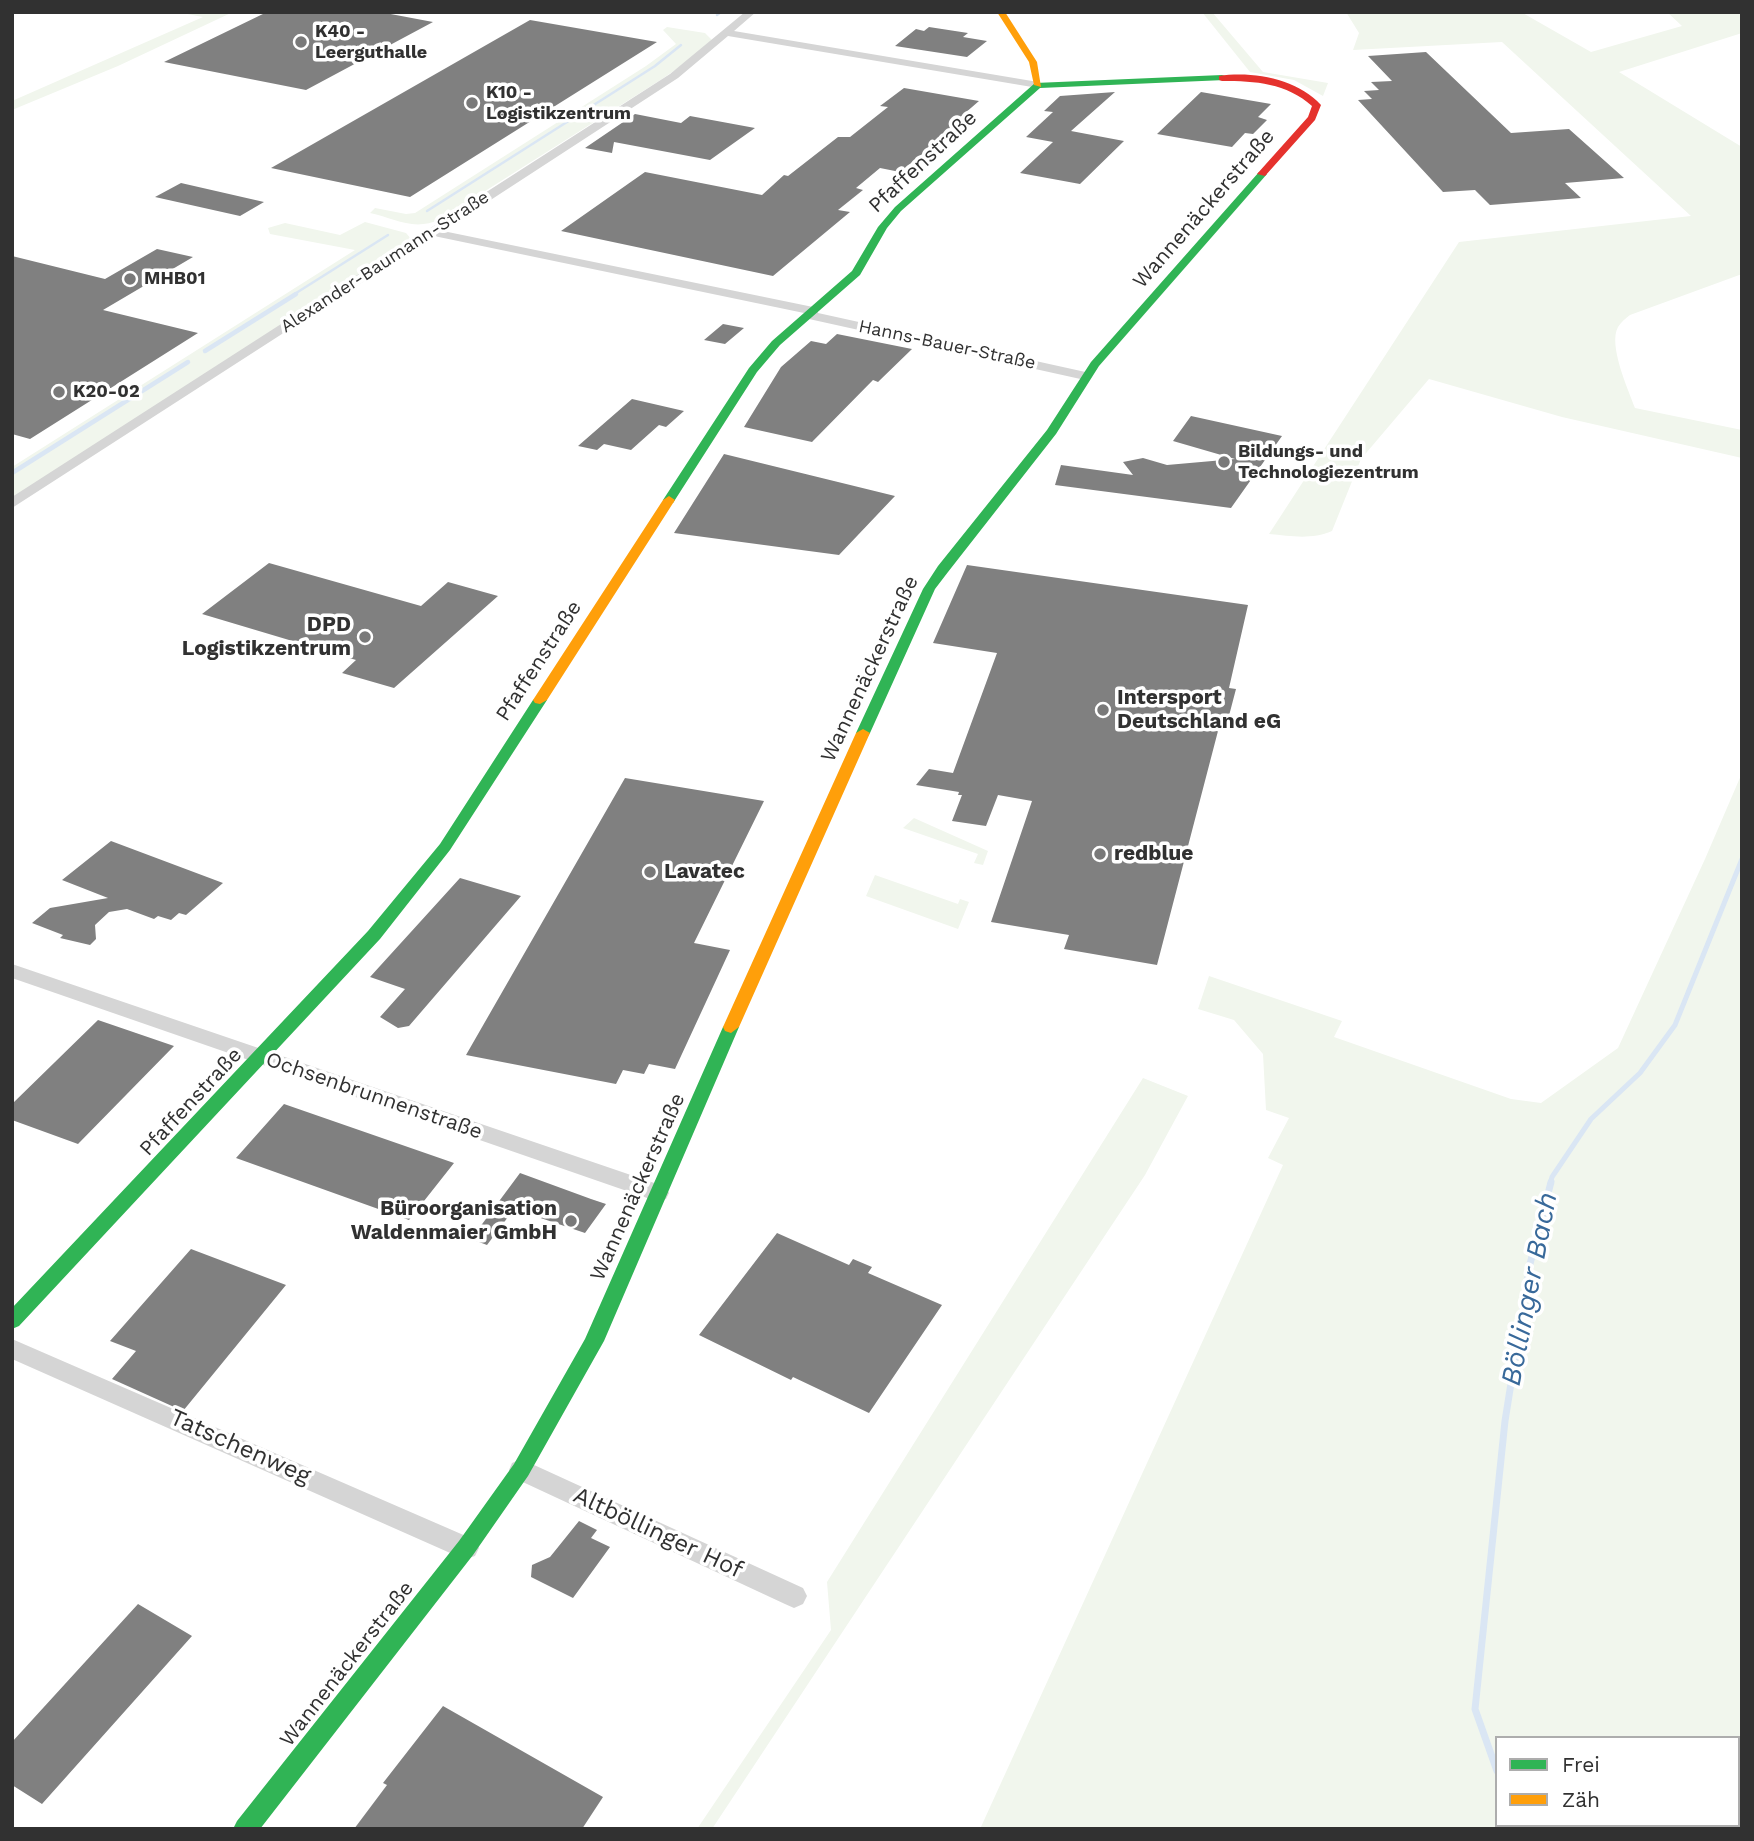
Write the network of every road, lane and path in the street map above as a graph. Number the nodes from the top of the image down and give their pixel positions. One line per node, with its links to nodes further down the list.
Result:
1 (751, 12): 3 (street, Alexander-Baumann-Straße)
2 (1001, 12): 4 (street)
3 (725, 33): 4 (street, Wannenäckerstraße); 5 (street, Alexander-Baumann-Straße)
4 (1038, 85): 6 (street, Pfaffenstraße); 7 (street, Wannenäckerstraße)
5 (431, 232): 6 (street, Hanns-Bauer-Straße); 8 (street, Alexander-Baumann-Straße)
6 (808, 315): 7 (street, Hanns-Bauer-Straße); 10 (street, Pfaffenstraße)
7 (1085, 376): 11 (street, Wannenäckerstraße)
8 (12, 503)
9 (12, 971): 10 (street, Ochsenbrunnenstraße)
10 (261, 1058): 11 (street, Ochsenbrunnenstraße); 12 (street, Pfaffenstraße)
11 (658, 1193): 14 (street, Wannenäckerstraße)
12 (12, 1321)
13 (12, 1348): 15 (street, Tatschenweg)
14 (522, 1470): 15 (street, Wannenäckerstraße); 16 (street, Altböllinger Hof)
15 (466, 1548): 17 (street, Wannenäckerstraße)
16 (794, 1596)
17 (245, 1829)

